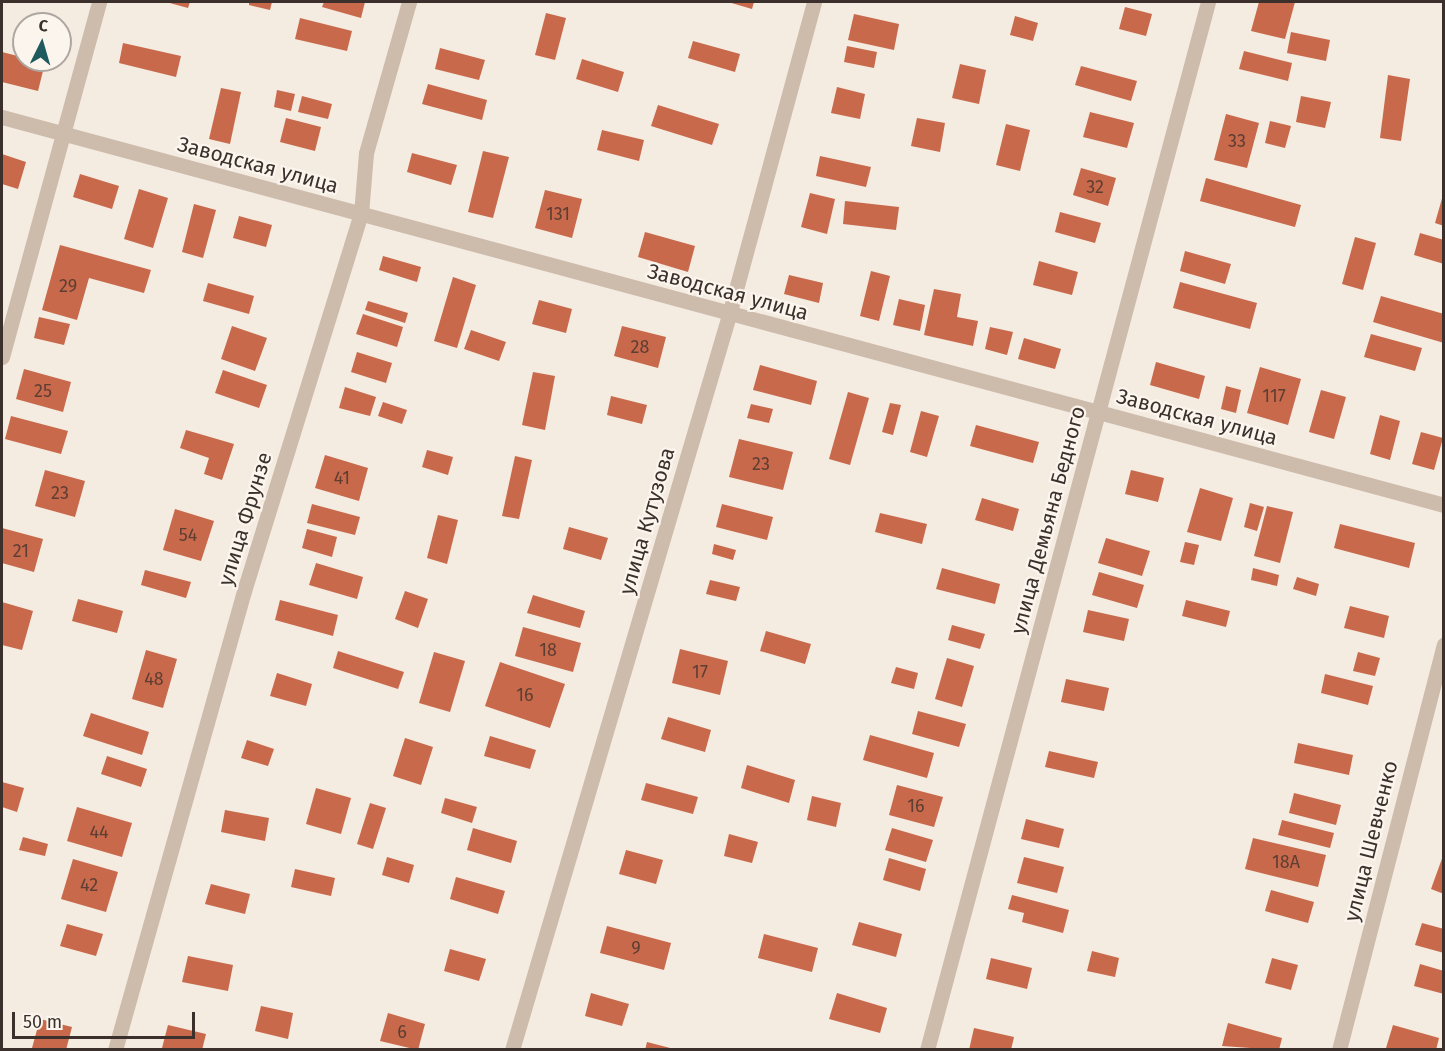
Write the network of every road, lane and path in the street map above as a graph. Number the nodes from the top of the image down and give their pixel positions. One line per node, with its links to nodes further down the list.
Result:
1 (99, 2): 6 (street)
2 (409, 2): 7 (street, улица Фрунзе)
3 (814, 2): 8 (street, улица Кутузова)
4 (1208, 2): 10 (street, улица Демьяна Бедного)
5 (2, 117): 6 (street, Заводская улица)
6 (64, 135): 7 (street, Заводская улица); 9 (street)
7 (361, 214): 8 (street, Заводская улица); 13 (street, улица Фрунзе)
8 (729, 315): 10 (street, Заводская улица); 14 (street, улица Кутузова)
9 (2, 357)
10 (1099, 412): 11 (street, Заводская улица); 15 (street, улица Демьяна Бедного)
11 (1443, 505)
12 (1443, 644): 16 (street, улица Шевченко)
13 (116, 1050)
14 (512, 1050)
15 (927, 1050)
16 (1339, 1050)

